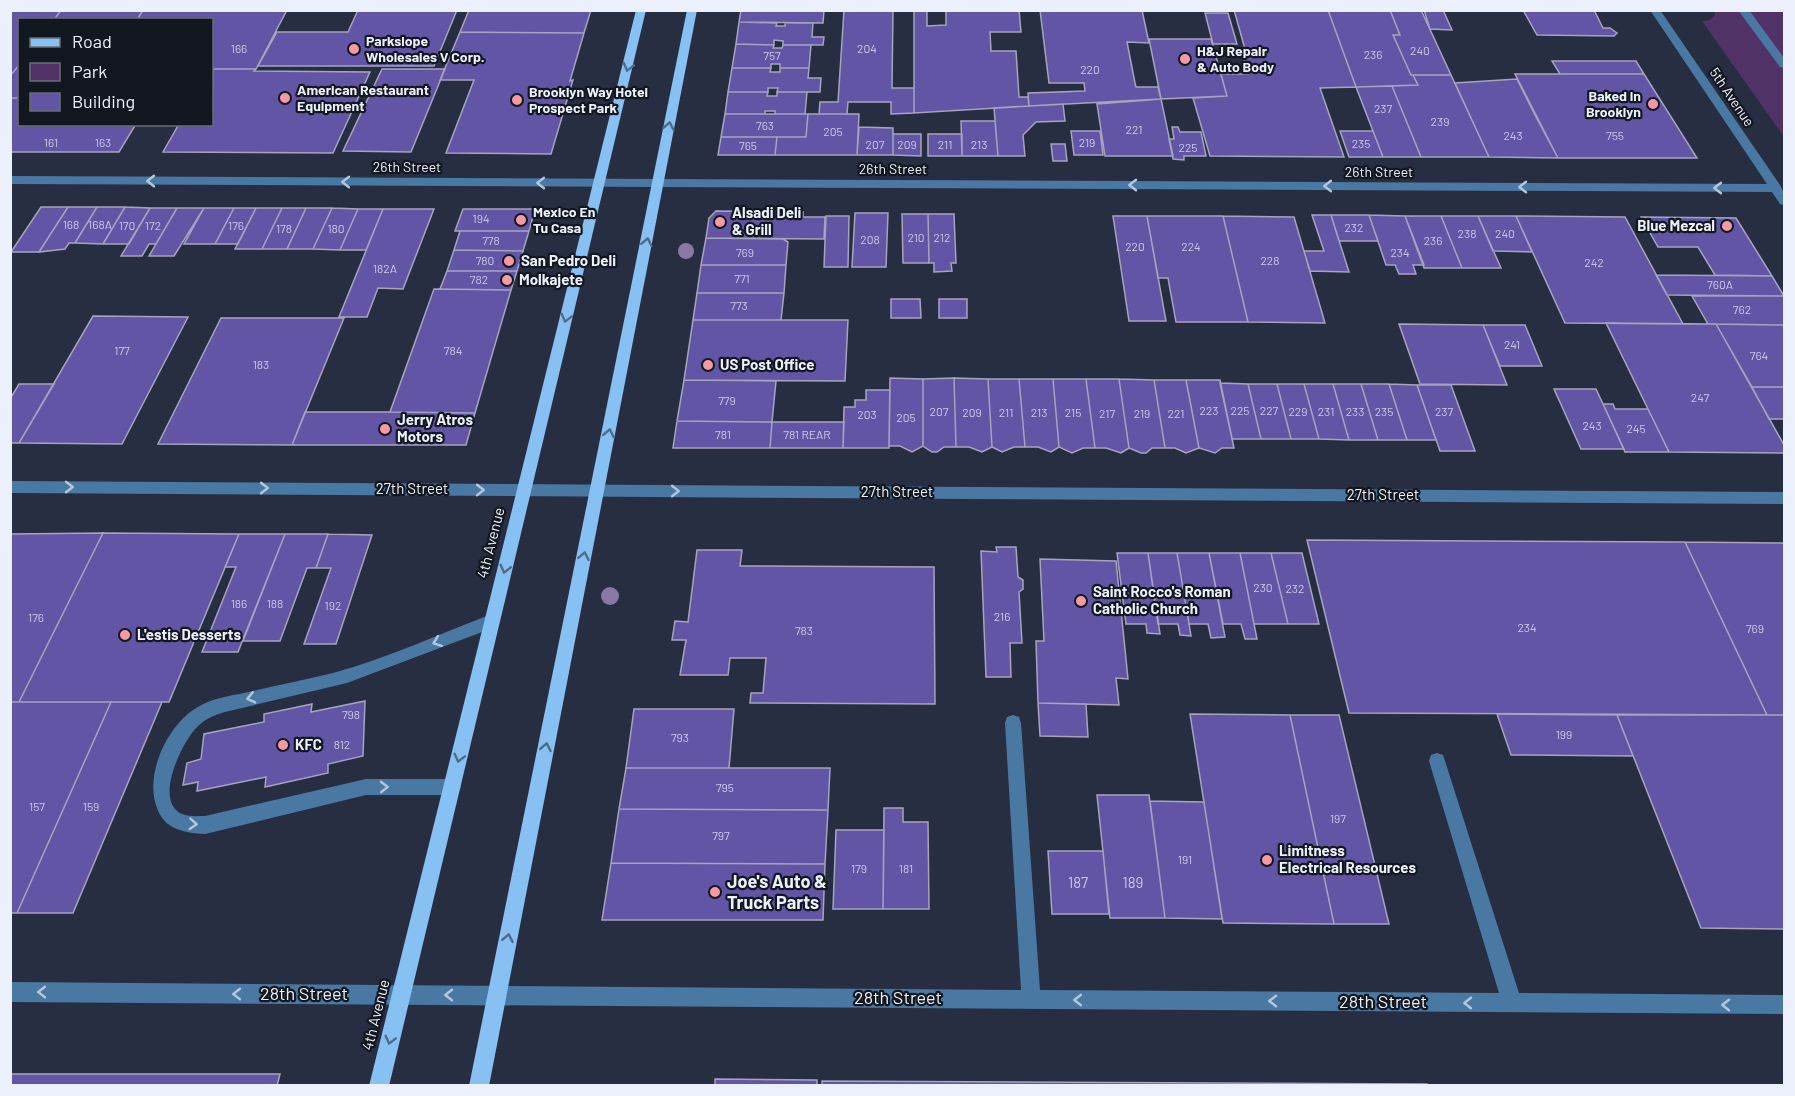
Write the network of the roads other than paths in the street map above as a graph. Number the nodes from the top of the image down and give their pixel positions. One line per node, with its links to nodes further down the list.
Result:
1 (641, 10): 7 (main road, 4th Avenue, one-way to 7)
2 (692, 10): 8 (main road, one-way to 2)
3 (1655, 10): 9 (street, 5th Avenue)
4 (1743, 10): 5 (street)
5 (1785, 65)
6 (10, 180): 7 (street, 26th Street, one-way to 6)
7 (599, 183): 8 (street, 26th Street); 12 (main road, 4th Avenue, one-way to 12)
8 (658, 183): 9 (street, 26th Street, one-way to 8); 13 (main road, one-way to 8)
9 (1776, 188): 10 (street, 5th Avenue)
10 (1785, 201)
11 (10, 487): 12 (street, 27th Street, one-way to 12)
12 (524, 490): 13 (street, 27th Street); 15 (main road, 4th Avenue, one-way to 15)
13 (597, 490): 14 (street, 27th Street, one-way to 14); 21 (main road, one-way to 13)
14 (1785, 498)
15 (492, 621): 18 (main road, 4th Avenue, one-way to 18); 18 (street, one-way to 18)
16 (1013, 723): 22 (street)
17 (1437, 761): 23 (street)
18 (452, 787): 20 (main road, 4th Avenue)
19 (10, 992): 20 (street, 28th Street, one-way to 19)
20 (401, 995): 21 (street, 28th Street, one-way to 20); 25 (main road, 4th Avenue, one-way to 25)
21 (497, 996): 22 (street, 28th Street); 26 (main road)
22 (1031, 999): 23 (street, 28th Street, one-way to 22)
23 (1512, 1003): 24 (street, 28th Street, one-way to 23)
24 (1785, 1005)
25 (379, 1086)
26 (479, 1086)

